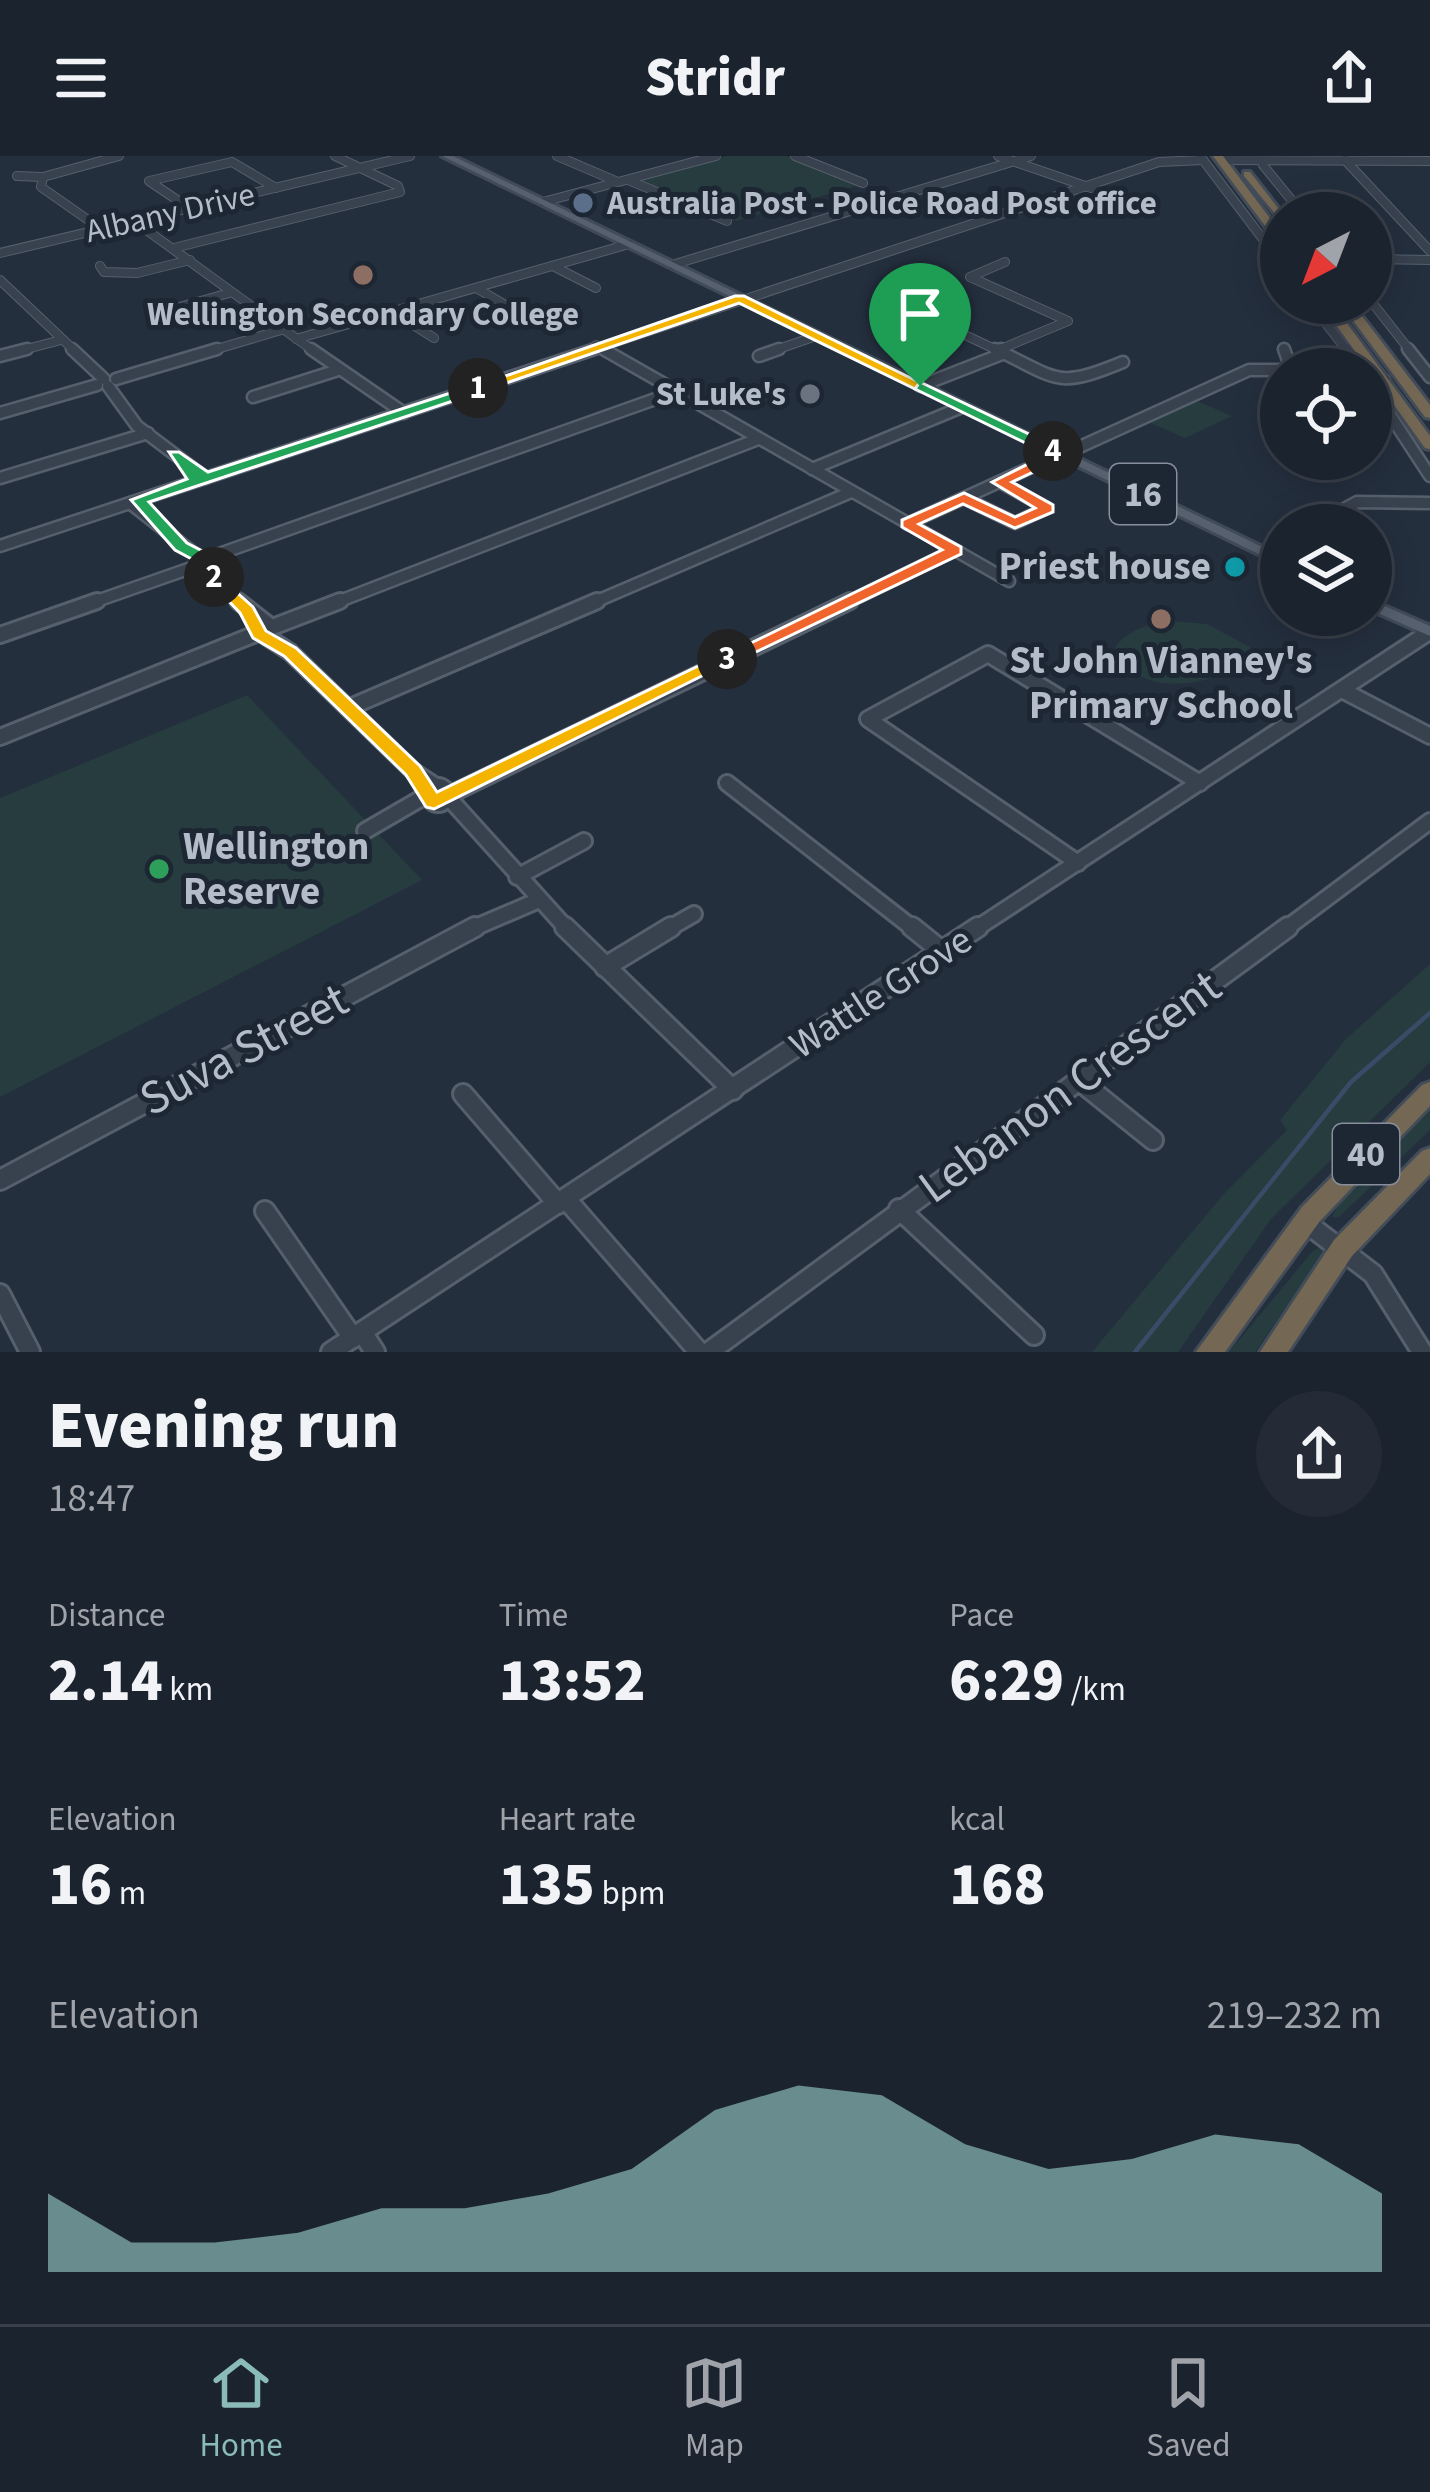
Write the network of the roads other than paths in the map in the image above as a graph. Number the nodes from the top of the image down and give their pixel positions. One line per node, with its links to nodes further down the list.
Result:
1 (118, 156): 22 (street)
2 (335, 156): 18 (street)
3 (410, 156): 18 (street, Albany Drive)
4 (446, 156): 31 (main road, 16)
5 (557, 156): 23 (street)
6 (668, 156): 16 (street)
7 (716, 156): 16 (street)
8 (795, 156): 24 (street)
9 (998, 156): 15 (street)
10 (1031, 156): 15 (street)
11 (1202, 158): 19 (street); 26 (street)
12 (1343, 158): 13 (street); 14 (street); 41 (street)
13 (1429, 158)
14 (1230, 160): 20 (street); 25 (highway); 29 (highway)
15 (1013, 161): 26 (street); 46 (street)
16 (687, 164): 23 (street)
17 (1264, 165): 20 (street)
18 (358, 168): 27 (street, Albany Drive); 39 (street)
19 (1212, 172): 25 (street); 37 (street)
20 (1271, 175): 28 (street)
21 (17, 176): 22 (street)
22 (43, 177): 36 (street)
23 (617, 181): 31 (street); 35 (street)
24 (863, 182)
25 (1238, 182): 33 (highway)
26 (1087, 187): 30 (street); 52 (street)
27 (276, 188): 32 (street, Albany Drive); 32 (street)
28 (1285, 192)
29 (1260, 194)
30 (1123, 200)
31 (543, 202): 38 (main road, 16)
32 (189, 208): 34 (street, Albany Drive)
33 (1260, 212)
34 (134, 221): 36 (street, Albany Drive); 39 (street)
35 (727, 221)
36 (100, 229): 40 (street, Albany Drive)
37 (1260, 235)
38 (629, 244): 46 (main road, 16); 47 (street)
39 (174, 248): 43 (street)
40 (1, 251)
41 (1429, 253): 42 (street)
42 (1392, 257)
43 (190, 260): 45 (street); 51 (street)
44 (1005, 262): 71 (street)
45 (100, 266)
46 (673, 266): 52 (main road, 16)
47 (555, 267): 49 (street); 50 (street)
48 (0, 280): 67 (street)
49 (596, 288)
50 (478, 290): 54 (street); 55 (street)
51 (229, 293): 56 (street); 61 (street)
52 (749, 298): 64 (main road, 16); 68 (street)
53 (895, 302): 71 (street)
54 (517, 312)
55 (396, 314): 65 (street); 66 (street)
56 (151, 315)
57 (1325, 324): 62 (street)
58 (1341, 324): 63 (highway)
59 (1362, 324): 86 (highway)
60 (1389, 324): 77 (street)
61 (281, 330): 66 (street); 78 (street)
62 (1331, 332): 63 (street); 69 (street)
63 (1347, 332): 70 (highway)
64 (816, 336): 73 (street); 79 (main road, 16)
65 (434, 338)
66 (296, 339): 75 (street)
67 (61, 340): 72 (street); 78 (street)
68 (594, 346): 80 (street); 85 (street)
69 (1344, 348)
70 (1359, 348)
71 (999, 352): 74 (street); 79 (street)
72 (0, 356)
73 (759, 356)
74 (1123, 362)
75 (338, 370): 82 (street); 85 (street)
76 (1260, 370): 91 (street)
77 (1430, 377)
78 (106, 382): 84 (street); 88 (street)
79 (920, 386): 83 (main road, 16)
80 (675, 392): 89 (street); 106 (street)
81 (1392, 394): 90 (highway)
82 (253, 397)
83 (962, 407): 91 (main road, 16); 92 (street)
84 (0, 413)
85 (400, 414): 95 (street)
86 (1430, 414)
87 (1392, 418): 93 (street)
88 (148, 433): 94 (street); 95 (street)
89 (758, 439): 92 (street); 109 (street)
90 (1430, 445)
91 (1061, 455): 96 (street); 105 (main road, 16)
92 (812, 470): 97 (street)
93 (1430, 476)
94 (0, 478)
95 (202, 479): 99 (street)
96 (1000, 482): 98 (street); 98 (street)
97 (851, 492): 102 (street); 113 (street)
98 (964, 498): 102 (street)
99 (134, 502): 103 (street); 106 (street)
100 (1430, 503): 101 (street)
101 (1353, 504)
102 (907, 524): 104 (street)
103 (0, 546)
104 (955, 550): 107 (street); 118 (street)
105 (1260, 551)
106 (198, 564): 109 (street); 111 (street)
107 (1009, 581)
108 (1392, 614): 110 (main road)
109 (269, 631): 113 (street); 114 (street)
110 (1430, 632): 112 (street, Wattle Grove)
111 (0, 635)
112 (1342, 690): 115 (street); 117 (street, Wattle Grove)
113 (348, 708): 118 (street)
114 (0, 736)
115 (1430, 736)
116 (727, 783): 126 (street)
117 (1200, 784): 122 (street, Wattle Grove); 122 (street)
118 (438, 795): 120 (street); 123 (street)
119 (1430, 821): 128 (street, Lebanon Crescent)
120 (365, 831)
121 (584, 841): 123 (street)
122 (1078, 863): 126 (street, Wattle Grove)
123 (517, 877): 124 (street)
124 (534, 895): 127 (street); 134 (street, Suva Street)
125 (694, 914): 127 (street)
126 (943, 952): 129 (street, Wattle Grove)
127 (605, 967): 129 (street)
128 (1081, 1082): 132 (street); 136 (street, Lebanon Crescent)
129 (733, 1090): 135 (street, Wattle Grove)
130 (1430, 1091): 138 (highway, 40)
131 (463, 1094): 135 (street)
132 (1153, 1140)
133 (1430, 1158): 139 (highway, 40)
134 (0, 1180)
135 (562, 1201): 141 (street, Wattle Grove); 146 (street)
136 (899, 1209): 142 (street); 147 (street, Lebanon Crescent)
137 (265, 1211): 141 (street)
138 (1305, 1222): 139 (street); 148 (highway, 40)
139 (1343, 1248): 149 (highway, 40); 150 (street)
140 (0, 1294): 143 (street)
141 (357, 1335): 144 (street, Wattle Grove); 145 (street)
142 (1034, 1336)
143 (29, 1352)
144 (332, 1352)
145 (375, 1352)
146 (699, 1352)
147 (709, 1352)
148 (1209, 1352)
149 (1273, 1352)
150 (1422, 1352)

